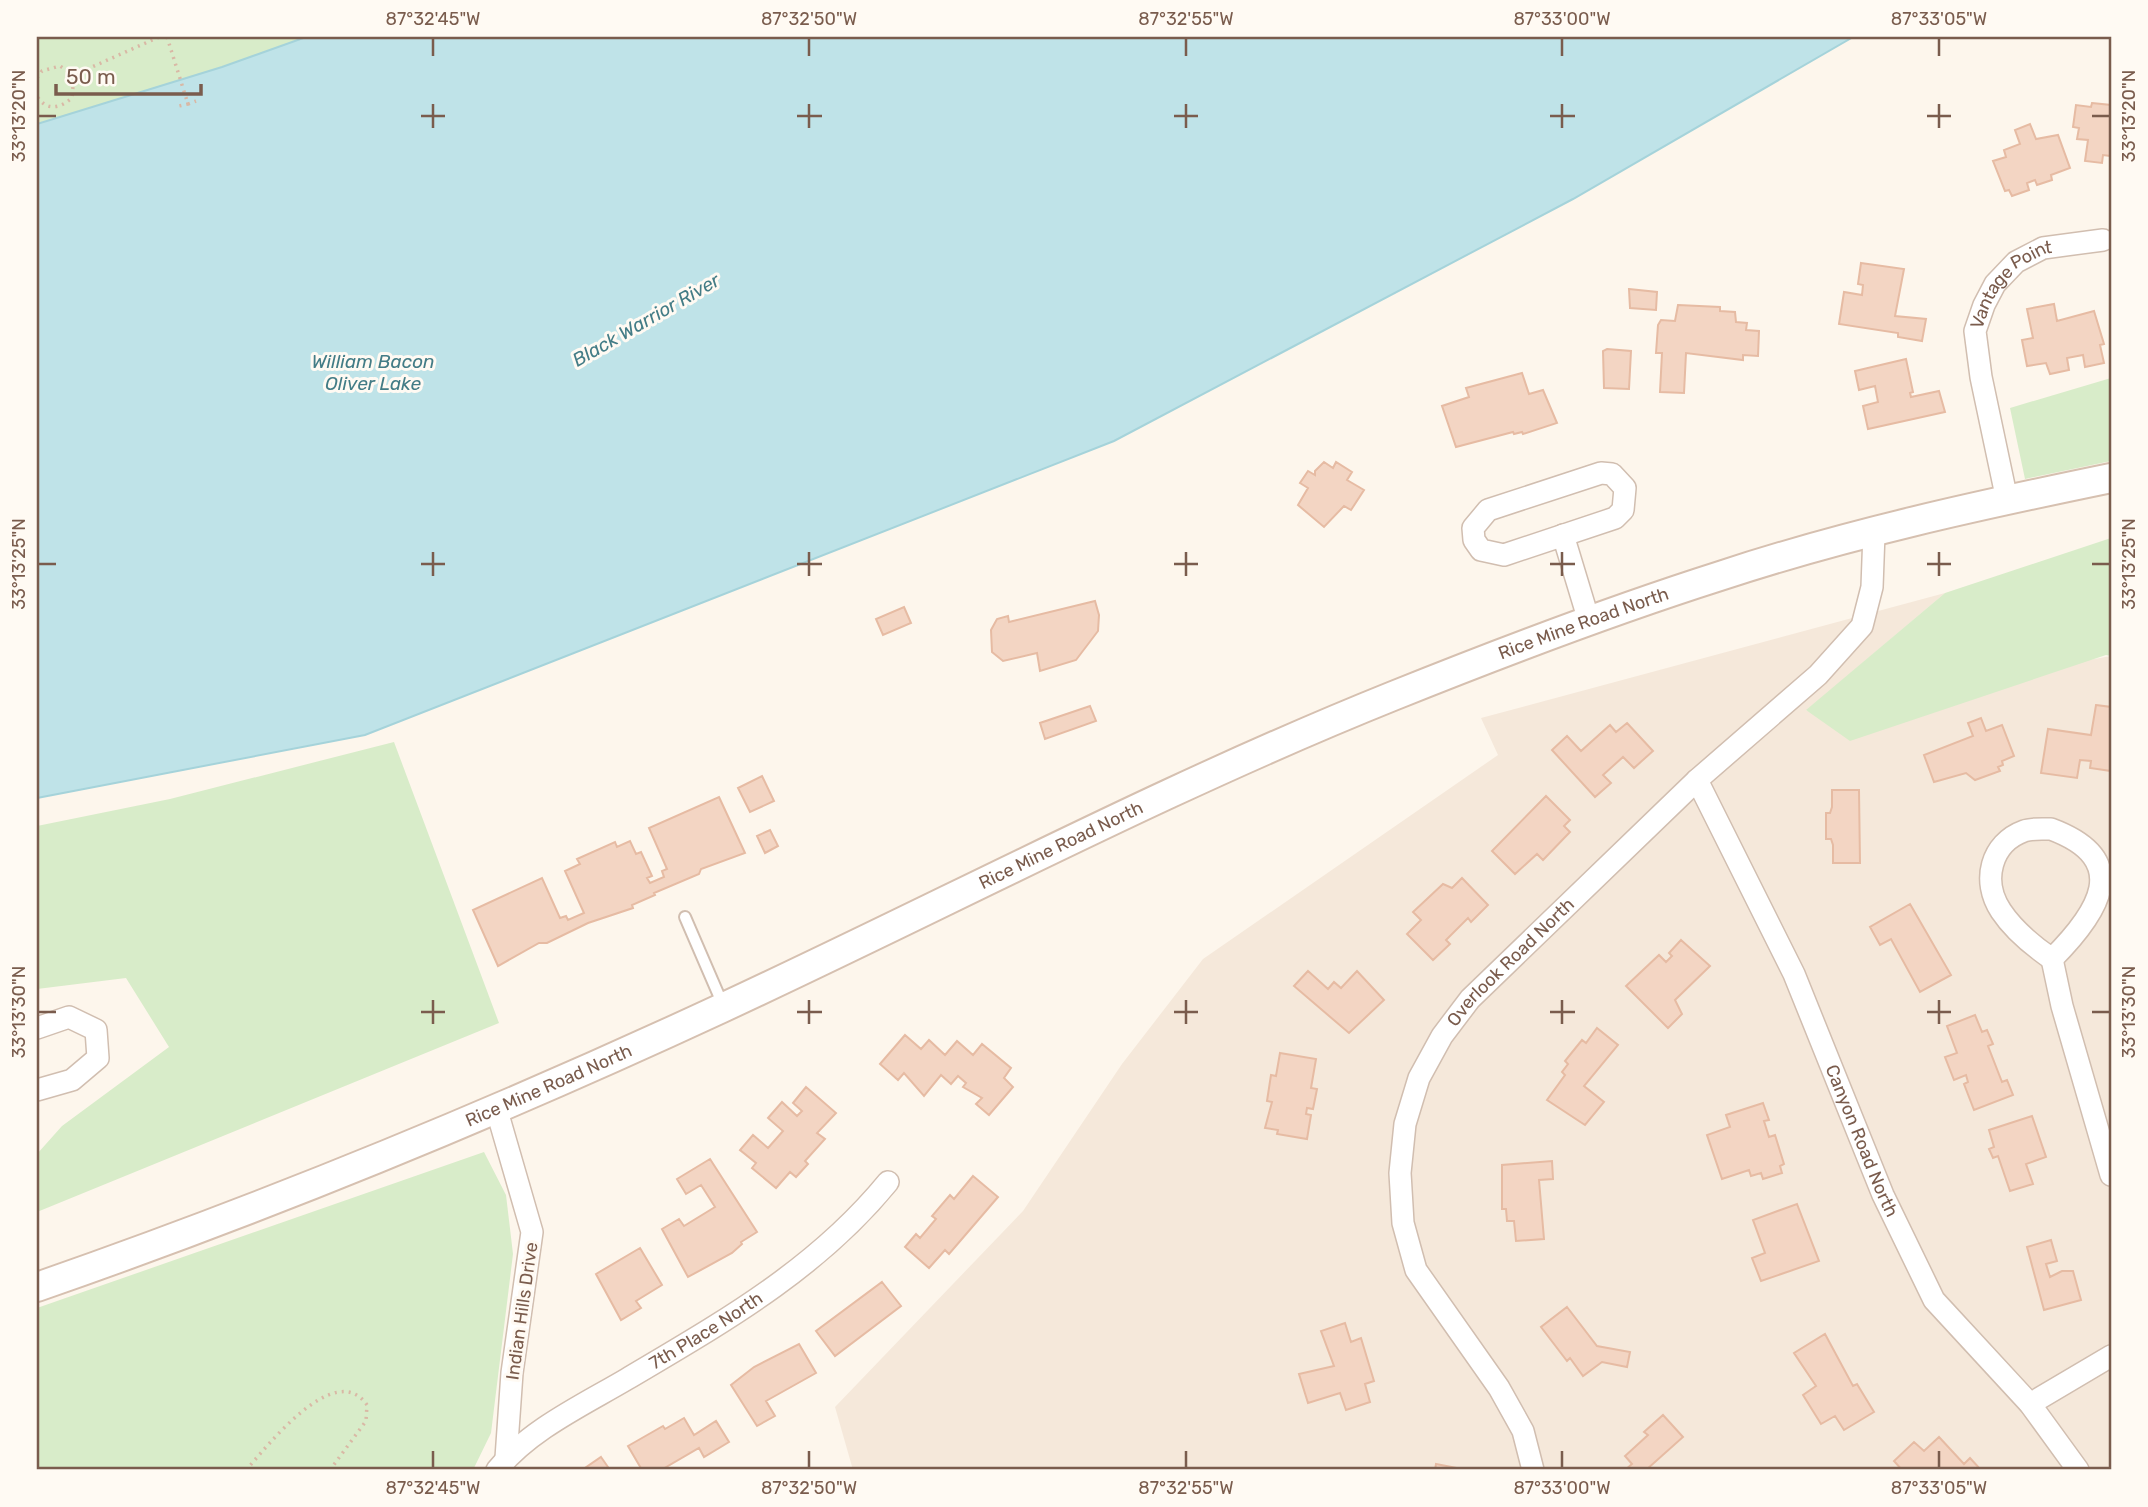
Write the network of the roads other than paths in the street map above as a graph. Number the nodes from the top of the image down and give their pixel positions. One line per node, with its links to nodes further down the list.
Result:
1 (2103, 240): 3 (street, Vantage Point)
2 (2111, 478): 3 (main road, Rice Mine Road North)
3 (2007, 500): 4 (main road, Rice Mine Road North)
4 (1874, 533): 6 (main road, Rice Mine Road North); 7 (street, Overlook Road North)
5 (1563, 535): 5 (street); 6 (street)
6 (1589, 621): 10 (main road, Rice Mine Road North)
7 (1697, 780): 18 (street, Canyon Road North); 20 (street, Overlook Road North)
8 (685, 917): 10 (lane)
9 (2052, 959): 9 (street); 14 (street)
10 (724, 1007): 13 (main road, Rice Mine Road North)
11 (37, 1028): 12 (street)
12 (37, 1090)
13 (497, 1111): 16 (main road, Rice Mine Road North); 19 (street, Indian Hills Drive)
14 (2111, 1175)
15 (888, 1182): 19 (street, 7th Place North)
16 (37, 1287)
17 (2111, 1356): 18 (street)
18 (2030, 1404): 21 (street, Canyon Road North)
19 (502, 1464)
20 (1533, 1470)
21 (2078, 1470)

